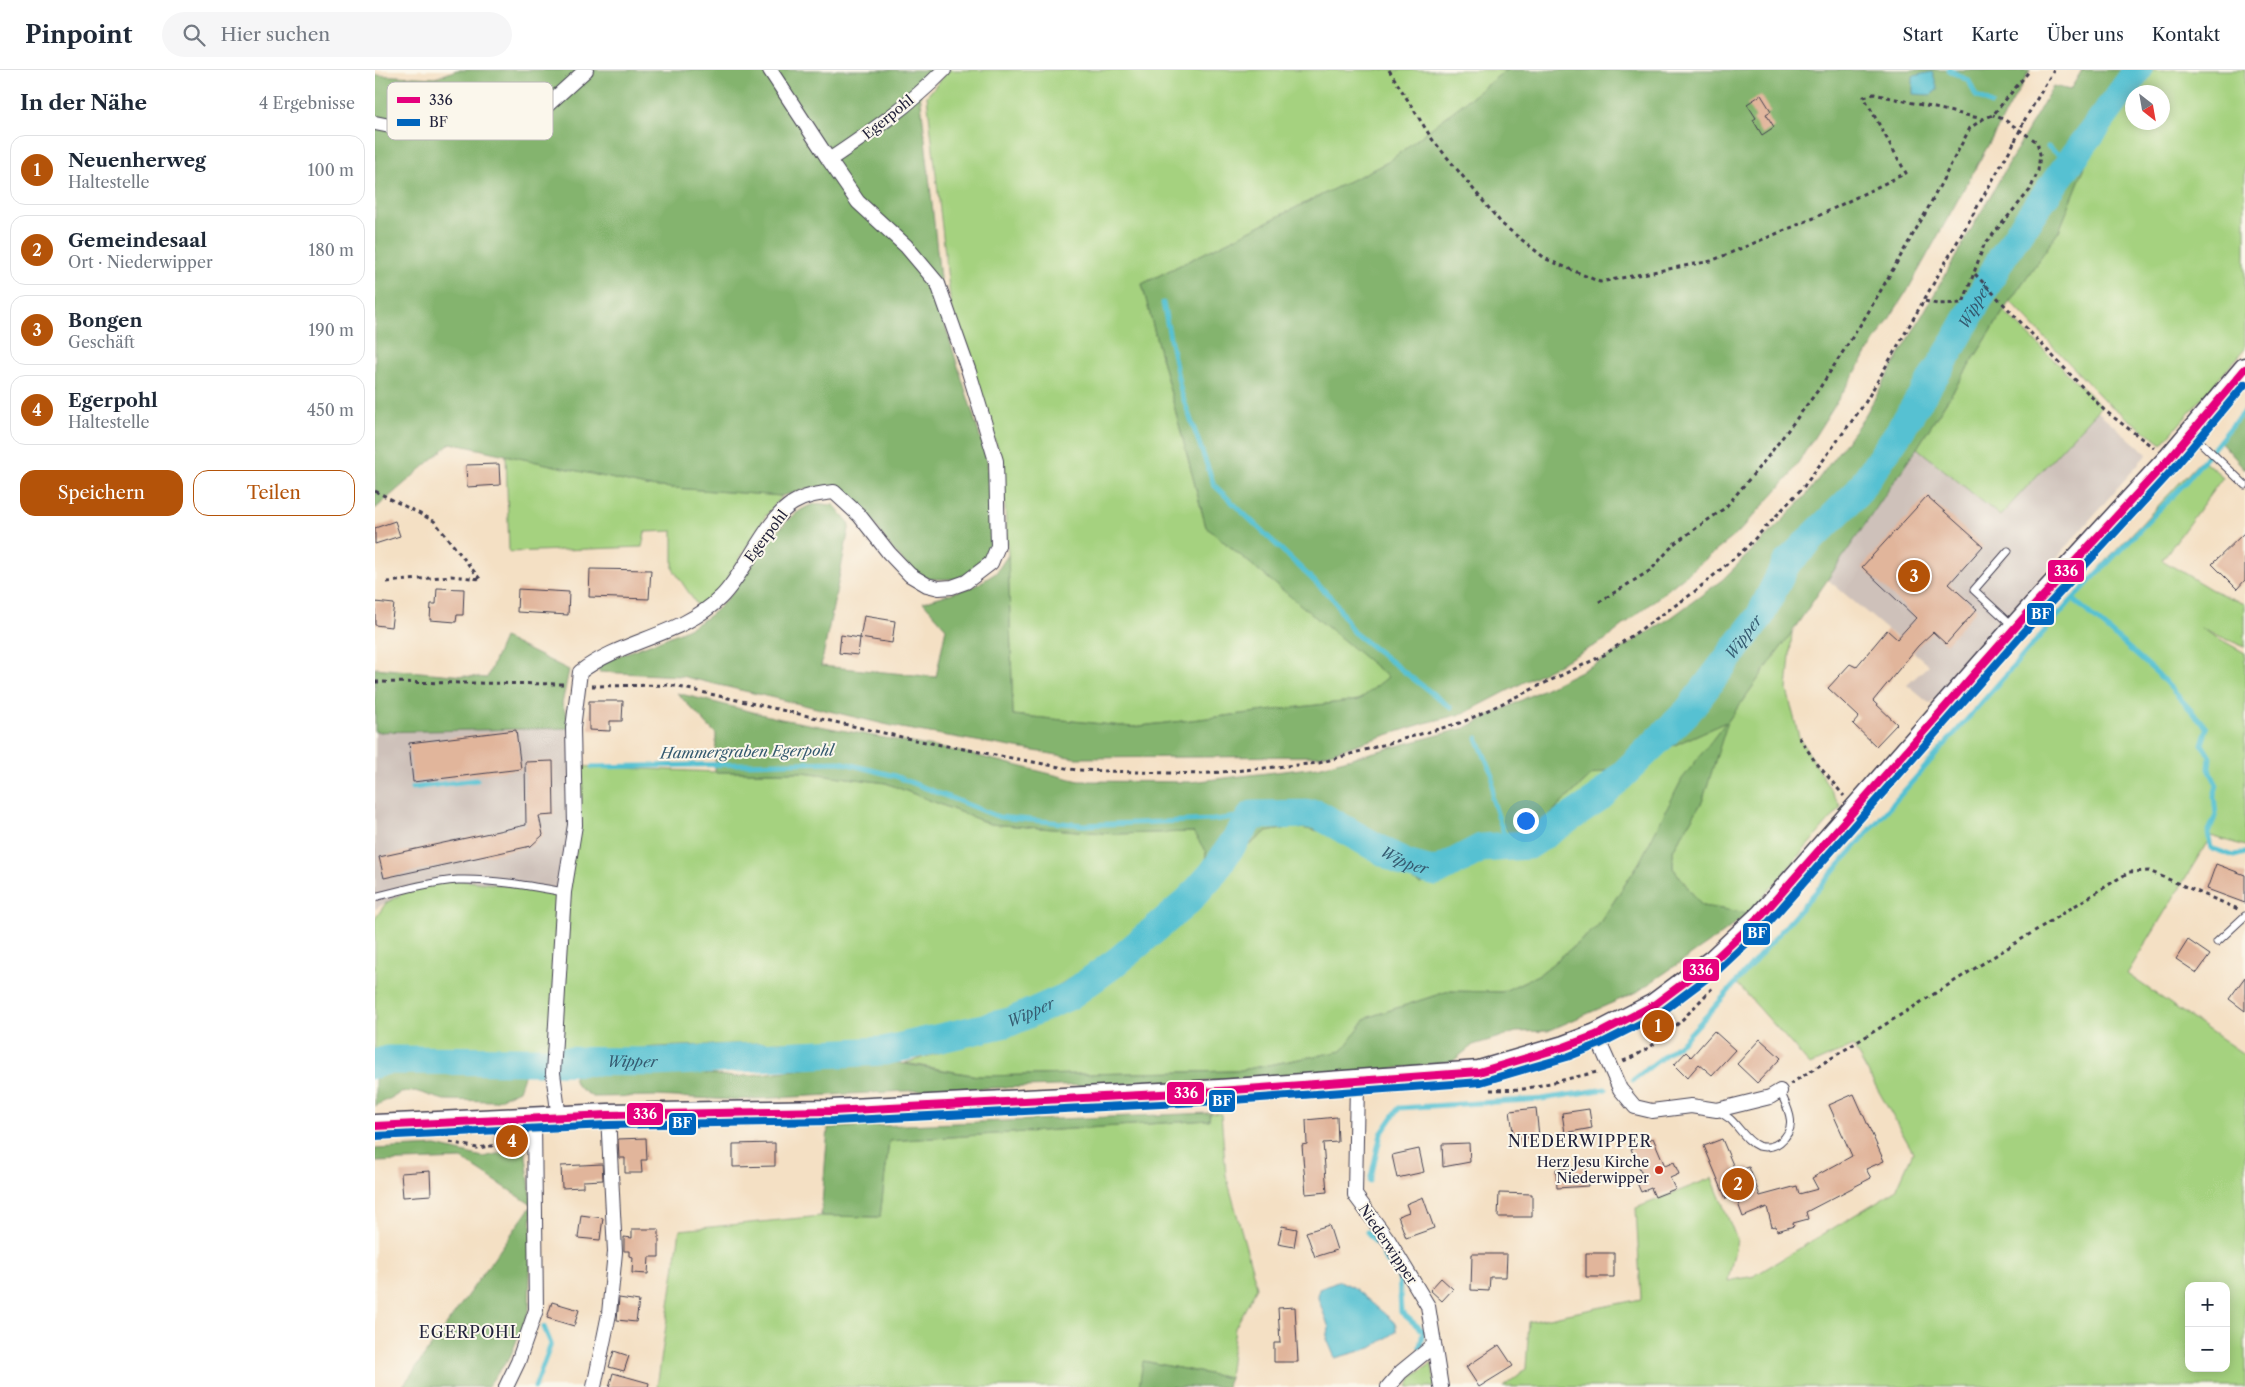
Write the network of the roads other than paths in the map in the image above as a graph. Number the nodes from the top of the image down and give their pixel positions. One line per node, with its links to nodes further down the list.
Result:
1 (586, 70): 4 (street)
2 (770, 70): 5 (street, Egerpohl)
3 (943, 70): 5 (street, Egerpohl)
4 (553, 100)
5 (829, 160): 11 (street, Egerpohl)
6 (2245, 369): 7 (main road)
7 (2197, 438): 8 (lane); 10 (main road)
8 (2245, 486)
9 (2008, 551): 10 (lane)
10 (2015, 628): 15 (main road)
11 (564, 892): 12 (lane); 20 (street, Egerpohl)
12 (375, 897)
13 (2245, 914): 14 (lane)
14 (2217, 942)
15 (1595, 1035): 16 (main road); 18 (street)
16 (1357, 1082): 19 (main road); 23 (street, Niederwipper)
17 (1780, 1091): 18 (street); 18 (lane)
18 (1717, 1110)
19 (608, 1115): 20 (main road); 25 (street)
20 (559, 1118): 22 (main road)
21 (375, 1126): 22 (main road)
22 (534, 1129): 24 (street)
23 (1434, 1345): 26 (street); 27 (street, Niederwipper)
24 (505, 1387)
25 (595, 1387)
26 (1388, 1387)
27 (1441, 1387)

